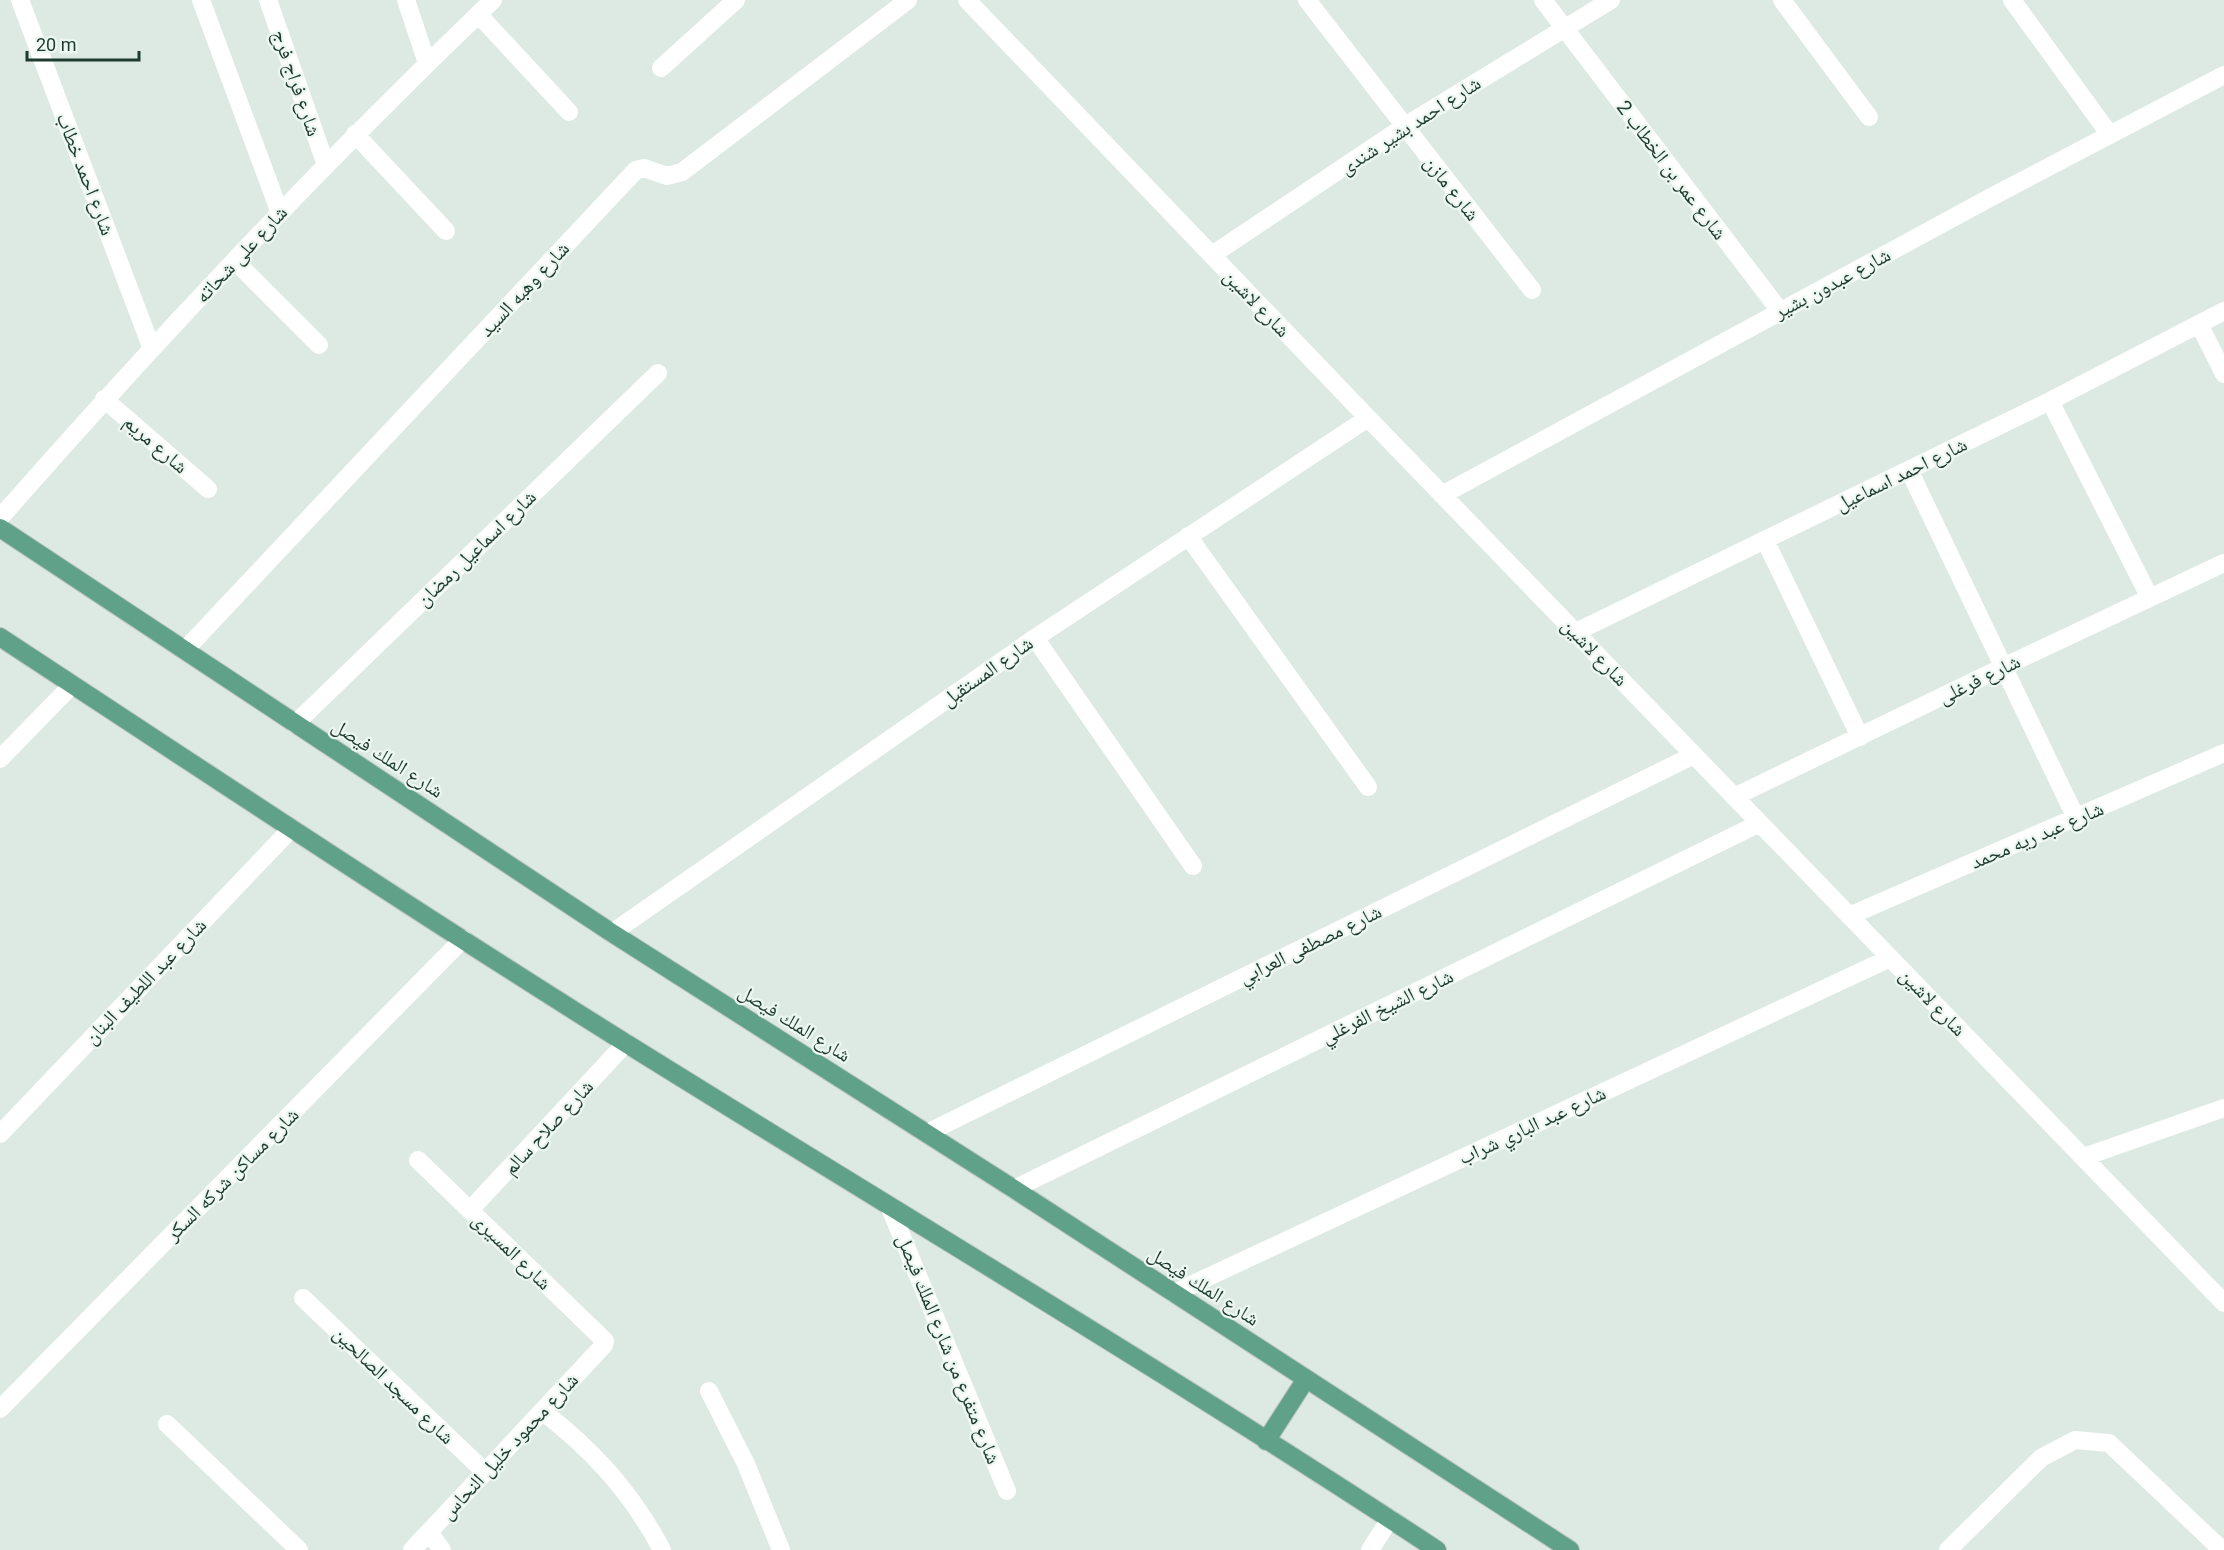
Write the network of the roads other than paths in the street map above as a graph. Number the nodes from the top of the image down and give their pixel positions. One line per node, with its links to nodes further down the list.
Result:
1 (20, 0): 34 (street, شارع احمد خطاب)
2 (201, 0): 25 (street)
3 (268, 0): 24 (street, شارع فراج فرج)
4 (406, 0): 16 (street)
5 (493, 0): 14 (street, شارع على شحاته)
6 (735, 0): 17 (street)
7 (908, 0): 52 (street, شارع وهبه السيد)
8 (967, 0): 27 (street, شارع لاشين)
9 (1307, 0): 21 (street, شارع مازن)
10 (1543, 0): 15 (street, شارع عمر بن الخطاب 2)
11 (1611, 0): 15 (street, شارع احمد بشير شندى)
12 (1782, 0): 20 (street)
13 (2012, 0): 23 (street)
14 (478, 14): 16 (street, شارع على شحاته); 19 (street)
15 (1564, 28): 21 (street, شارع احمد بشير شندى); 31 (street, شارع عمر بن الخطاب 2)
16 (427, 63): 22 (street, شارع على شحاته)
17 (661, 68)
18 (2224, 75): 23 (street, شارع عبدون بشير)
19 (569, 112)
20 (1869, 117)
21 (1405, 126): 27 (street, شارع احمد بشير شندى); 29 (street, شارع مازن)
22 (355, 134): 24 (street, شارع على شحاته); 26 (street)
23 (2110, 135): 31 (street, شارع عبدون بشير)
24 (326, 165): 25 (street, شارع على شحاته)
25 (280, 213): 28 (street, شارع على شحاته)
26 (446, 231)
27 (1212, 255): 39 (street, شارع لاشين)
28 (235, 261): 33 (street); 34 (street, شارع على شحاته)
29 (1532, 290)
30 (2224, 310): 32 (street, شارع احمد اسماعيل)
31 (1780, 311): 42 (street, شارع عبدون بشير)
32 (2199, 324): 36 (street); 38 (street, شارع احمد اسماعيل)
33 (320, 345)
34 (152, 349): 37 (street, شارع على شحاته)
35 (658, 373): 55 (street, شارع اسماعيل رمضان)
36 (2224, 374)
37 (104, 399): 41 (street, شارع مريم); 43 (street, شارع على شحاته)
38 (2050, 400): 40 (street, شارع احمد اسماعيل); 48 (street)
39 (1368, 418): 42 (street, شارع لاشين); 45 (street, شارع المستقبل)
40 (1909, 470): 46 (street, شارع احمد اسماعيل); 53 (street)
41 (208, 489)
42 (1442, 495): 49 (street, شارع لاشين)
43 (0, 518)
44 (0, 528): 52 (main road, شارع الملك فيصل)
45 (1188, 536): 51 (street, شارع المستقبل); 60 (street)
46 (1765, 540): 49 (street, شارع احمد اسماعيل); 56 (street)
47 (2224, 563): 48 (street, شارع فرغلى)
48 (2150, 598): 53 (street, شارع فرغلى)
49 (1575, 632): 58 (street, شارع لاشين)
50 (0, 637): 54 (main road)
51 (1035, 638): 65 (street); 67 (street, شارع المستقبل)
52 (185, 651): 55 (main road, شارع الملك فيصل)
53 (2003, 666): 56 (street, شارع فرغلى); 62 (street)
54 (72, 685): 59 (street); 64 (main road)
55 (295, 724): 67 (main road, شارع الملك فيصل)
56 (1860, 737): 61 (street, شارع فرغلى)
57 (2224, 753): 62 (street, شارع عبد ريه محمد)
58 (1694, 755): 61 (street, شارع لاشين); 72 (street, شارع مصطفى العرابي)
59 (0, 759)
60 (1368, 787)
61 (1734, 797): 63 (street, شارع لاشين)
62 (2076, 818): 66 (street, شارع عبد ريه محمد)
63 (1760, 823): 66 (street, شارع لاشين); 76 (street, شارع الشيخ الفرغلي)
64 (291, 829): 68 (main road); 73 (street, شارع عبد اللطيف البنان)
65 (1193, 866)
66 (1849, 916): 69 (street, شارع لاشين)
67 (612, 933): 72 (main road, شارع الملك فيصل)
68 (463, 939): 70 (main road); 85 (street, شارع مساكن شركه السكر)
69 (1890, 958): 74 (street, شارع لاشين); 79 (street, شارع عبد الباري شراب)
70 (626, 1043): 77 (main road); 78 (street, شارع صلاح سالم)
71 (2224, 1108): 74 (street)
72 (927, 1132): 76 (main road, شارع الملك فيصل)
73 (0, 1134)
74 (2084, 1157): 81 (street, شارع لاشين)
75 (418, 1160): 78 (street, شارع المسيرى)
76 (1014, 1189): 79 (main road, شارع الملك فيصل)
77 (890, 1208): 88 (main road); 90 (street, شارع متفرع من شارع الملك فيصل)
78 (470, 1210): 82 (street, شارع المسيرى)
79 (1174, 1293): 83 (main road, شارع الملك فيصل)
80 (303, 1298): 89 (street, شارع مسجد الصالحين)
81 (2224, 1303)
82 (605, 1341): 86 (street, شارع محمود خليل النحاس)
83 (1306, 1379): 88 (main road); 100 (main road, شارع الملك فيصل)
84 (709, 1391): 97 (street)
85 (0, 1409)
86 (542, 1411): 89 (street, شارع محمود خليل النحاس); 96 (street)
87 (167, 1424): 93 (street)
88 (1266, 1441): 91 (main road)
89 (485, 1472): 92 (street, شارع محمود خليل النحاس)
90 (1007, 1491)
91 (1390, 1519): 98 (street); 99 (main road)
92 (429, 1532): 94 (street, شارع محمود خليل النحاس); 95 (street)
93 (299, 1550)
94 (412, 1550)
95 (442, 1550)
96 (662, 1550)
97 (781, 1550)
98 (1370, 1550)
99 (1437, 1550)
100 (1570, 1550)
101 (1948, 1550): 102 (street)
102 (2222, 1550)

